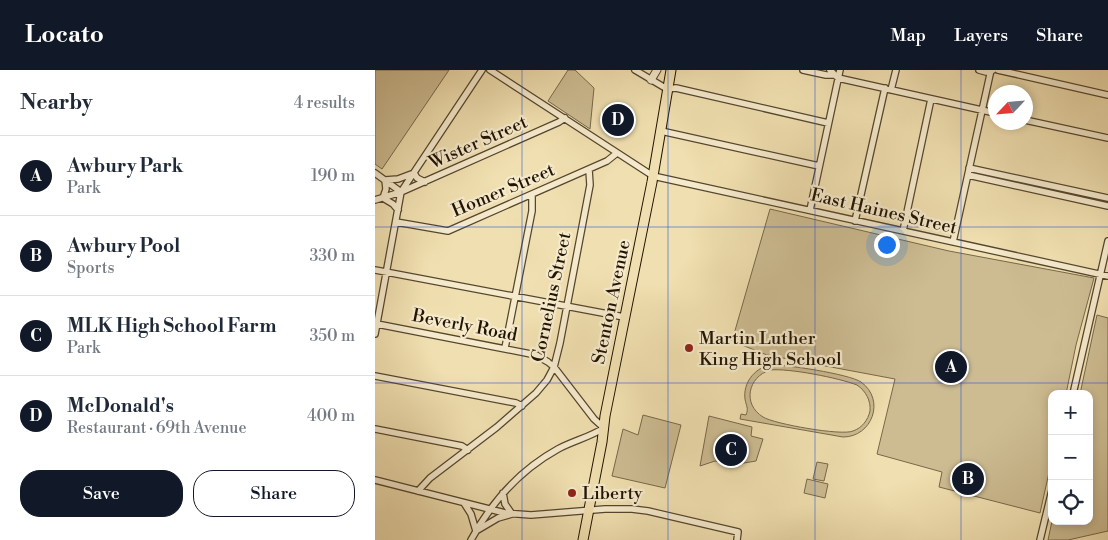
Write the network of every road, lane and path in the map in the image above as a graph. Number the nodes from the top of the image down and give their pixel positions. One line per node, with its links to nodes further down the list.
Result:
1 (482, 70): 30 (street)
2 (490, 70): 20 (street)
3 (635, 70): 13 (street)
4 (657, 70): 13 (street)
5 (803, 70): 12 (street)
6 (840, 70): 12 (street)
7 (896, 70): 15 (street)
8 (979, 70): 9 (street)
9 (991, 70): 18 (street)
10 (998, 70): 16 (street)
11 (672, 71): 14 (main road, Stenton Avenue)
12 (834, 74): 15 (street); 22 (street)
13 (651, 80): 14 (street)
14 (667, 89): 22 (street); 23 (main road, Stenton Avenue)
15 (888, 89): 17 (street); 43 (street)
16 (1108, 95)
17 (931, 99): 18 (street); 45 (street)
18 (982, 110): 19 (street); 27 (street)
19 (988, 111)
20 (565, 118): 25 (street); 34 (street, Wister Street)
21 (1033, 122): 24 (street)
22 (828, 123): 26 (street)
23 (661, 131): 26 (street); 32 (main road, Stenton Avenue)
24 (1108, 138)
25 (617, 153): 28 (street, Homer Street); 32 (street)
26 (819, 166): 42 (street)
27 (969, 168): 31 (street); 38 (street)
28 (589, 170): 36 (street, Homer Street); 53 (street, Cornelius Street)
29 (375, 173): 33 (street)
30 (414, 173): 33 (street); 34 (street); 35 (street)
31 (968, 175): 40 (street); 47 (street)
32 (653, 176): 42 (street, East Haines Street); 54 (main road, Stenton Avenue)
33 (385, 180): 35 (street); 37 (street)
34 (425, 182): 35 (street, Wister Street)
35 (401, 192): 37 (street, Wister Street); 41 (street)
36 (532, 194): 44 (street, Homer Street); 52 (street)
37 (383, 198): 39 (street, Wister Street); 41 (street)
38 (1108, 198)
39 (375, 200)
40 (1108, 206)
41 (398, 210): 44 (street)
42 (810, 210): 43 (street, East Haines Street)
43 (855, 221): 45 (street, East Haines Street)
44 (396, 222): 49 (street)
45 (903, 231): 47 (street, East Haines Street)
46 (1108, 241): 50 (street)
47 (953, 242): 50 (street, East Haines Street)
48 (375, 270): 49 (street)
49 (386, 272): 52 (street); 55 (street)
50 (1101, 274): 51 (street, East Haines Street); 60 (street)
51 (1108, 276)
52 (515, 297): 53 (street); 57 (street)
53 (567, 306): 54 (street); 58 (street, Cornelius Street)
54 (624, 317): 62 (main road, Stenton Avenue)
55 (377, 324): 56 (street); 57 (street, Beverly Road)
56 (375, 334)
57 (505, 348): 58 (street, Beverly Road)
58 (554, 367): 61 (street, Cornelius Street); 62 (street, Beverly Road)
59 (375, 376): 61 (street)
60 (1074, 390)
61 (522, 406): 64 (street, Cornelius Street)
62 (604, 428): 67 (street); 71 (main road, Stenton Avenue)
63 (375, 429): 64 (street)
64 (468, 450): 66 (street, Cornelius Street)
65 (375, 480): 66 (street)
66 (417, 491): 68 (street)
67 (503, 493): 70 (street); 72 (street)
68 (464, 503): 70 (street); 73 (street)
69 (1048, 507): 77 (street)
70 (489, 510): 72 (street); 73 (street)
71 (589, 510): 72 (street); 75 (main road, Stenton Avenue); 76 (street)
72 (511, 514): 73 (street)
73 (476, 531): 74 (street)
74 (471, 540)
75 (583, 540)
76 (737, 540)
77 (1040, 540)

